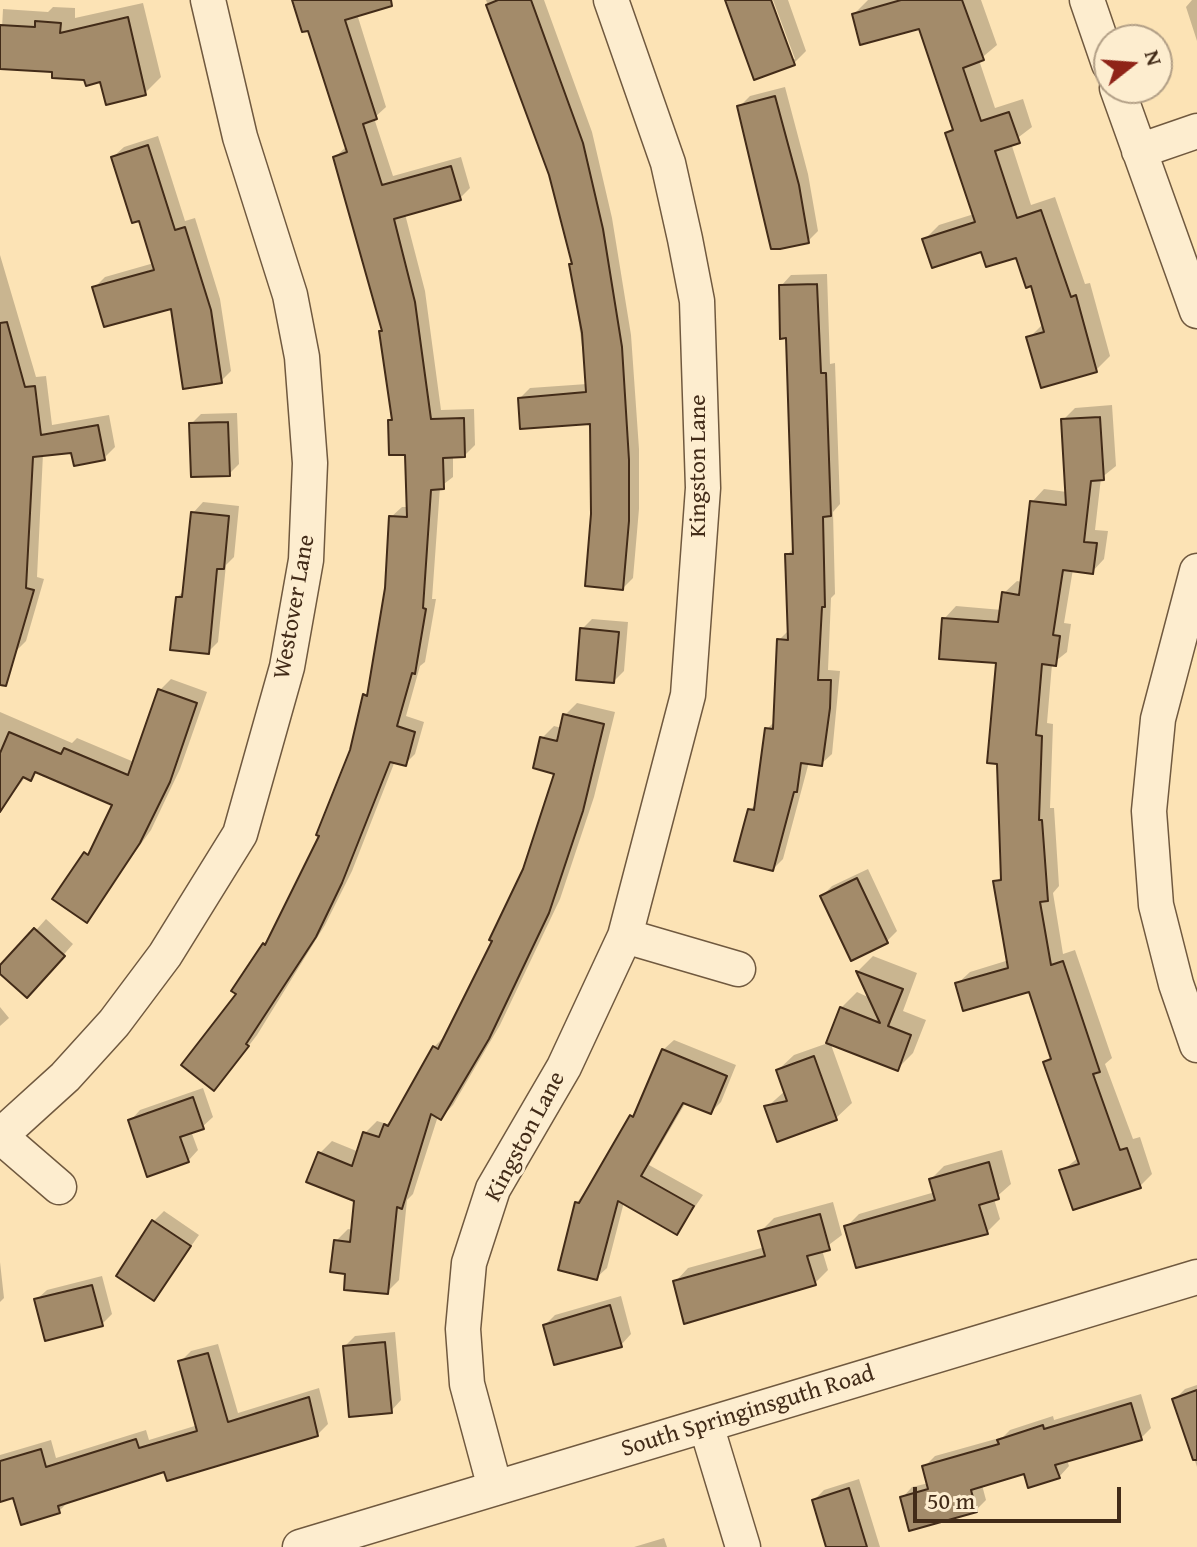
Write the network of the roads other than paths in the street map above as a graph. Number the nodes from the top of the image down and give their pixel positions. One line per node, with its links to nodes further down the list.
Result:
1 (208, 0): 13 (street, Westover Lane)
2 (611, 0): 10 (street, Kingston Lane)
3 (1087, 0): 4 (street)
4 (1095, 24)
5 (1123, 104): 7 (street)
6 (1197, 131): 7 (street)
7 (1139, 151): 8 (street)
8 (1197, 311)
9 (1197, 571): 12 (street)
10 (625, 936): 11 (street); 17 (street, Kingston Lane)
11 (738, 969)
12 (1197, 1045)
13 (0, 1136): 14 (street)
14 (59, 1187)
15 (1197, 1277): 16 (street, South Springinsguth Road)
16 (706, 1425): 17 (street, South Springinsguth Road); 19 (street)
17 (495, 1488): 18 (street, South Springinsguth Road)
18 (300, 1547)
19 (743, 1547)

